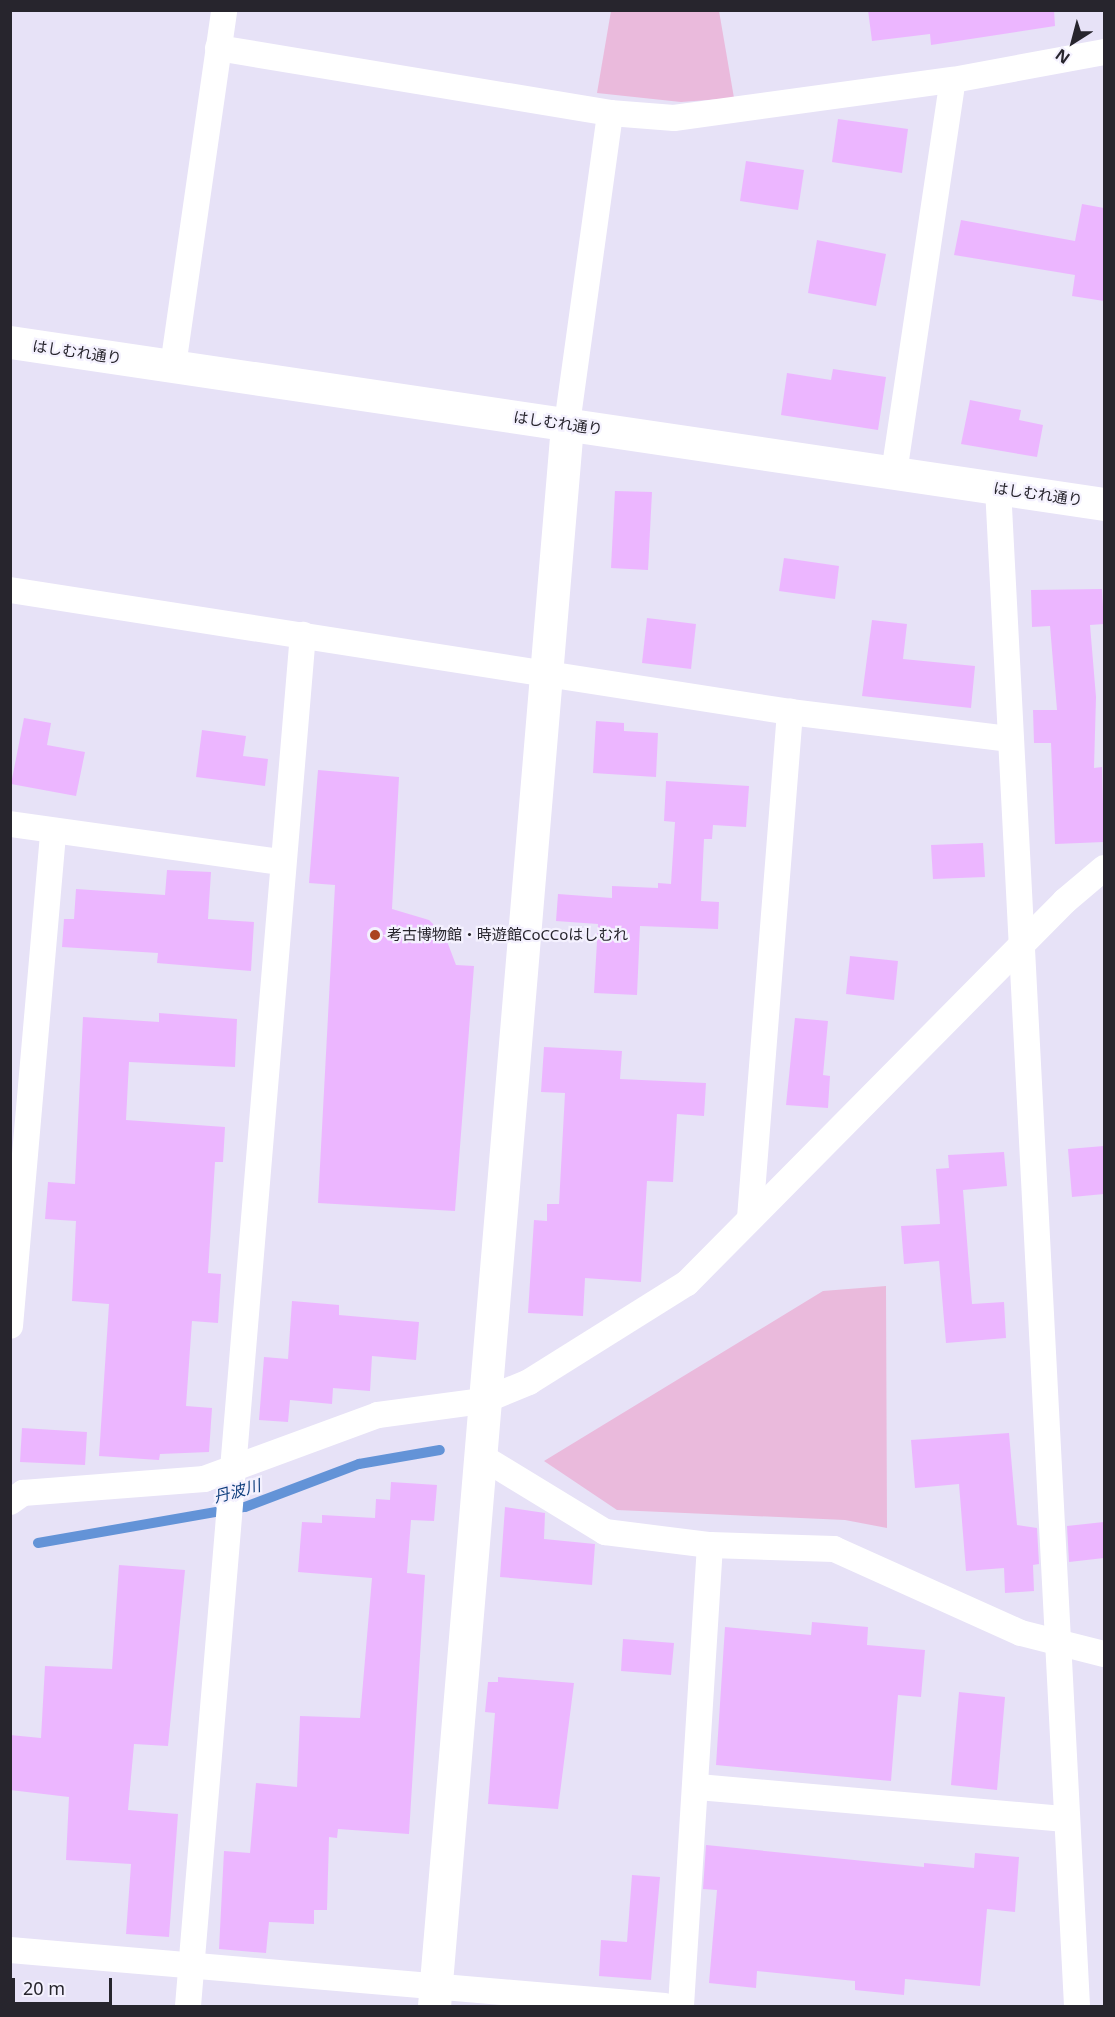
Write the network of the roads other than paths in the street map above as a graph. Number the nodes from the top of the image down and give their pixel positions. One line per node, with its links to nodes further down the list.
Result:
1 (224, 10): 2 (street)
2 (218, 48): 5 (street); 7 (street)
3 (1104, 52): 4 (street)
4 (953, 80): 5 (street); 9 (street)
5 (610, 112): 8 (street)
6 (10, 342): 7 (street, はしむれ通り)
7 (172, 366): 8 (street, はしむれ通り)
8 (567, 424): 9 (street, はしむれ通り); 14 (street)
9 (894, 473): 10 (street, はしむれ通り)
10 (998, 488): 11 (street, はしむれ通り); 16 (street)
11 (1104, 504)
12 (10, 590): 13 (street)
13 (303, 635): 14 (street); 19 (street)
14 (543, 672): 15 (street); 24 (street)
15 (790, 712): 16 (street); 22 (street)
16 (1010, 739): 21 (street)
17 (10, 824): 18 (street)
18 (53, 832): 19 (street); 23 (street)
19 (281, 862): 26 (street)
20 (1104, 868): 21 (street)
21 (1022, 947): 22 (street); 29 (street)
22 (750, 1218): 24 (street)
23 (10, 1326)
24 (483, 1401): 25 (street); 26 (street)
25 (479, 1455): 28 (street); 35 (street)
26 (234, 1469): 27 (street); 34 (street)
27 (10, 1502)
28 (710, 1545): 29 (street); 31 (street)
29 (1056, 1644): 30 (street); 32 (street)
30 (1104, 1654)
31 (698, 1787): 32 (street); 38 (street)
32 (1066, 1819): 39 (street)
33 (10, 1950): 34 (street)
34 (192, 1966): 35 (street); 36 (street)
35 (435, 1997): 37 (street)
36 (188, 2007)
37 (665, 2007)
38 (681, 2007)
39 (1077, 2007)

